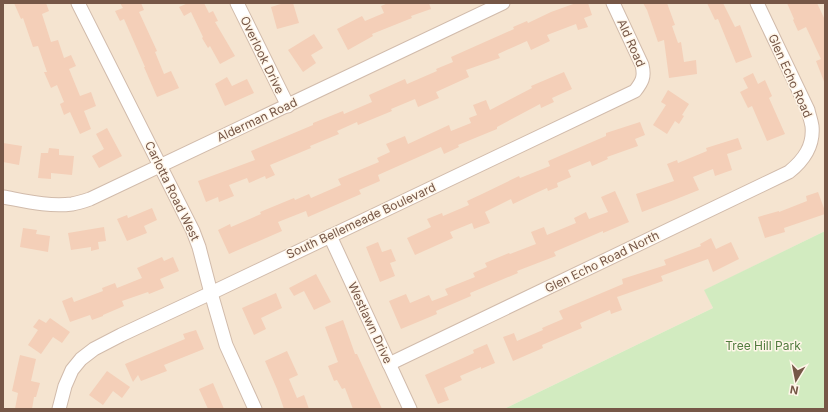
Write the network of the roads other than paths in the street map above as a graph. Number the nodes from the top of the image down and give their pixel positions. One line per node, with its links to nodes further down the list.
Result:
1 (78, 3): 9 (street, Carlotta Road West)
2 (237, 3): 7 (street, Overlook Drive)
3 (503, 3): 7 (street, Alderman Road)
4 (612, 3): 6 (street, Ald Road)
5 (757, 3): 8 (street, Glen Echo Road)
6 (640, 84): 11 (street, South Bellemeade Boulevard)
7 (288, 106): 9 (street, Alderman Road)
8 (808, 150): 13 (street, Glen Echo Road North)
9 (160, 166): 10 (street, Alderman Road); 12 (street, Carlotta Road West)
10 (3, 197)
11 (330, 236): 12 (street, South Bellemeade Boulevard); 13 (street, Westlawn Drive)
12 (211, 293): 14 (street, South Bellemeade Boulevard); 15 (street, Carlotta Road West)
13 (389, 364): 16 (street, Westlawn Drive)
14 (59, 409)
15 (255, 409)
16 (410, 409)

